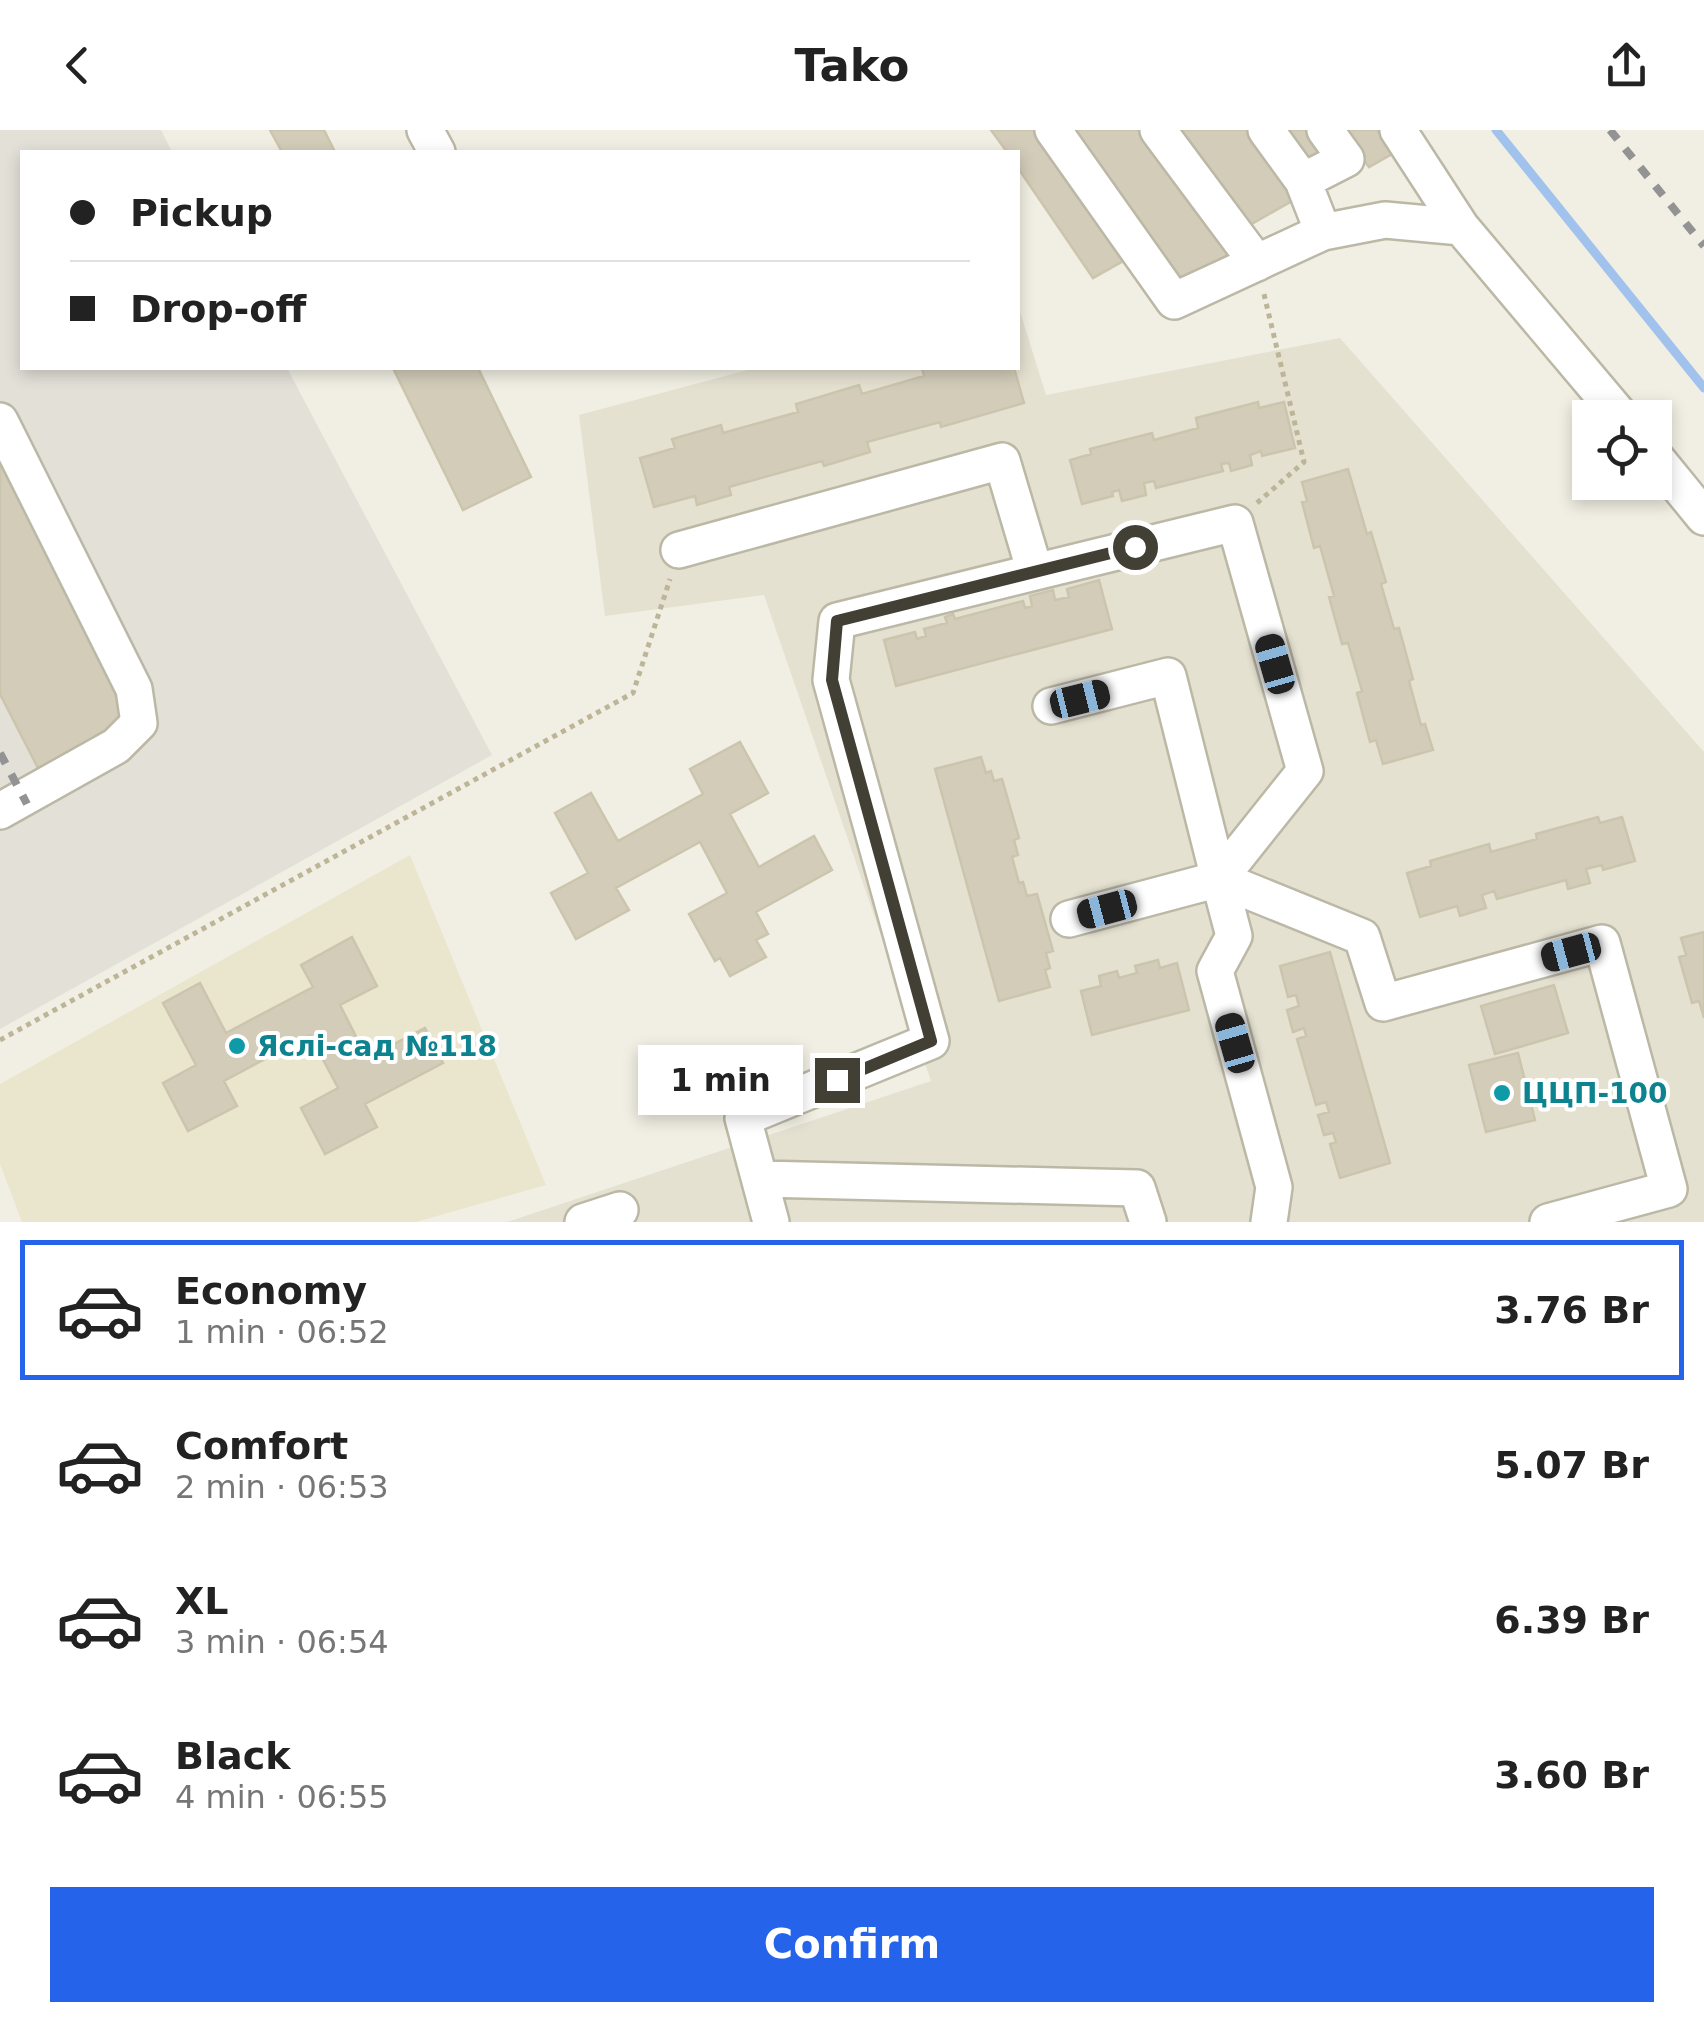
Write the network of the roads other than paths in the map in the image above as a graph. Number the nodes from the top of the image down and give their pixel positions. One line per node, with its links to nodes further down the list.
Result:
1 (1053, 130): 9 (lane)
2 (1158, 130): 9 (lane)
3 (1266, 130): 6 (lane)
4 (1326, 130): 6 (lane)
5 (1398, 130): 7 (lane)
6 (1304, 181): 8 (lane)
7 (1461, 227): 8 (lane); 10 (lane)
8 (1323, 232): 9 (lane)
9 (1257, 262)
10 (1607, 400)
11 (0, 420): 17 (lane)
12 (1672, 477): 13 (lane)
13 (1704, 517)
14 (679, 550): 15 (lane)
15 (1035, 572): 18 (lane); 20 (lane)
16 (1051, 706): 18 (lane)
17 (0, 811)
18 (1219, 879): 19 (lane); 25 (lane); 26 (lane)
19 (1070, 919)
20 (760, 1180): 23 (lane); 24 (lane)
21 (620, 1210): 22 (lane)
22 (583, 1222)
23 (771, 1222)
24 (1148, 1222)
25 (1268, 1222)
26 (1548, 1222)

